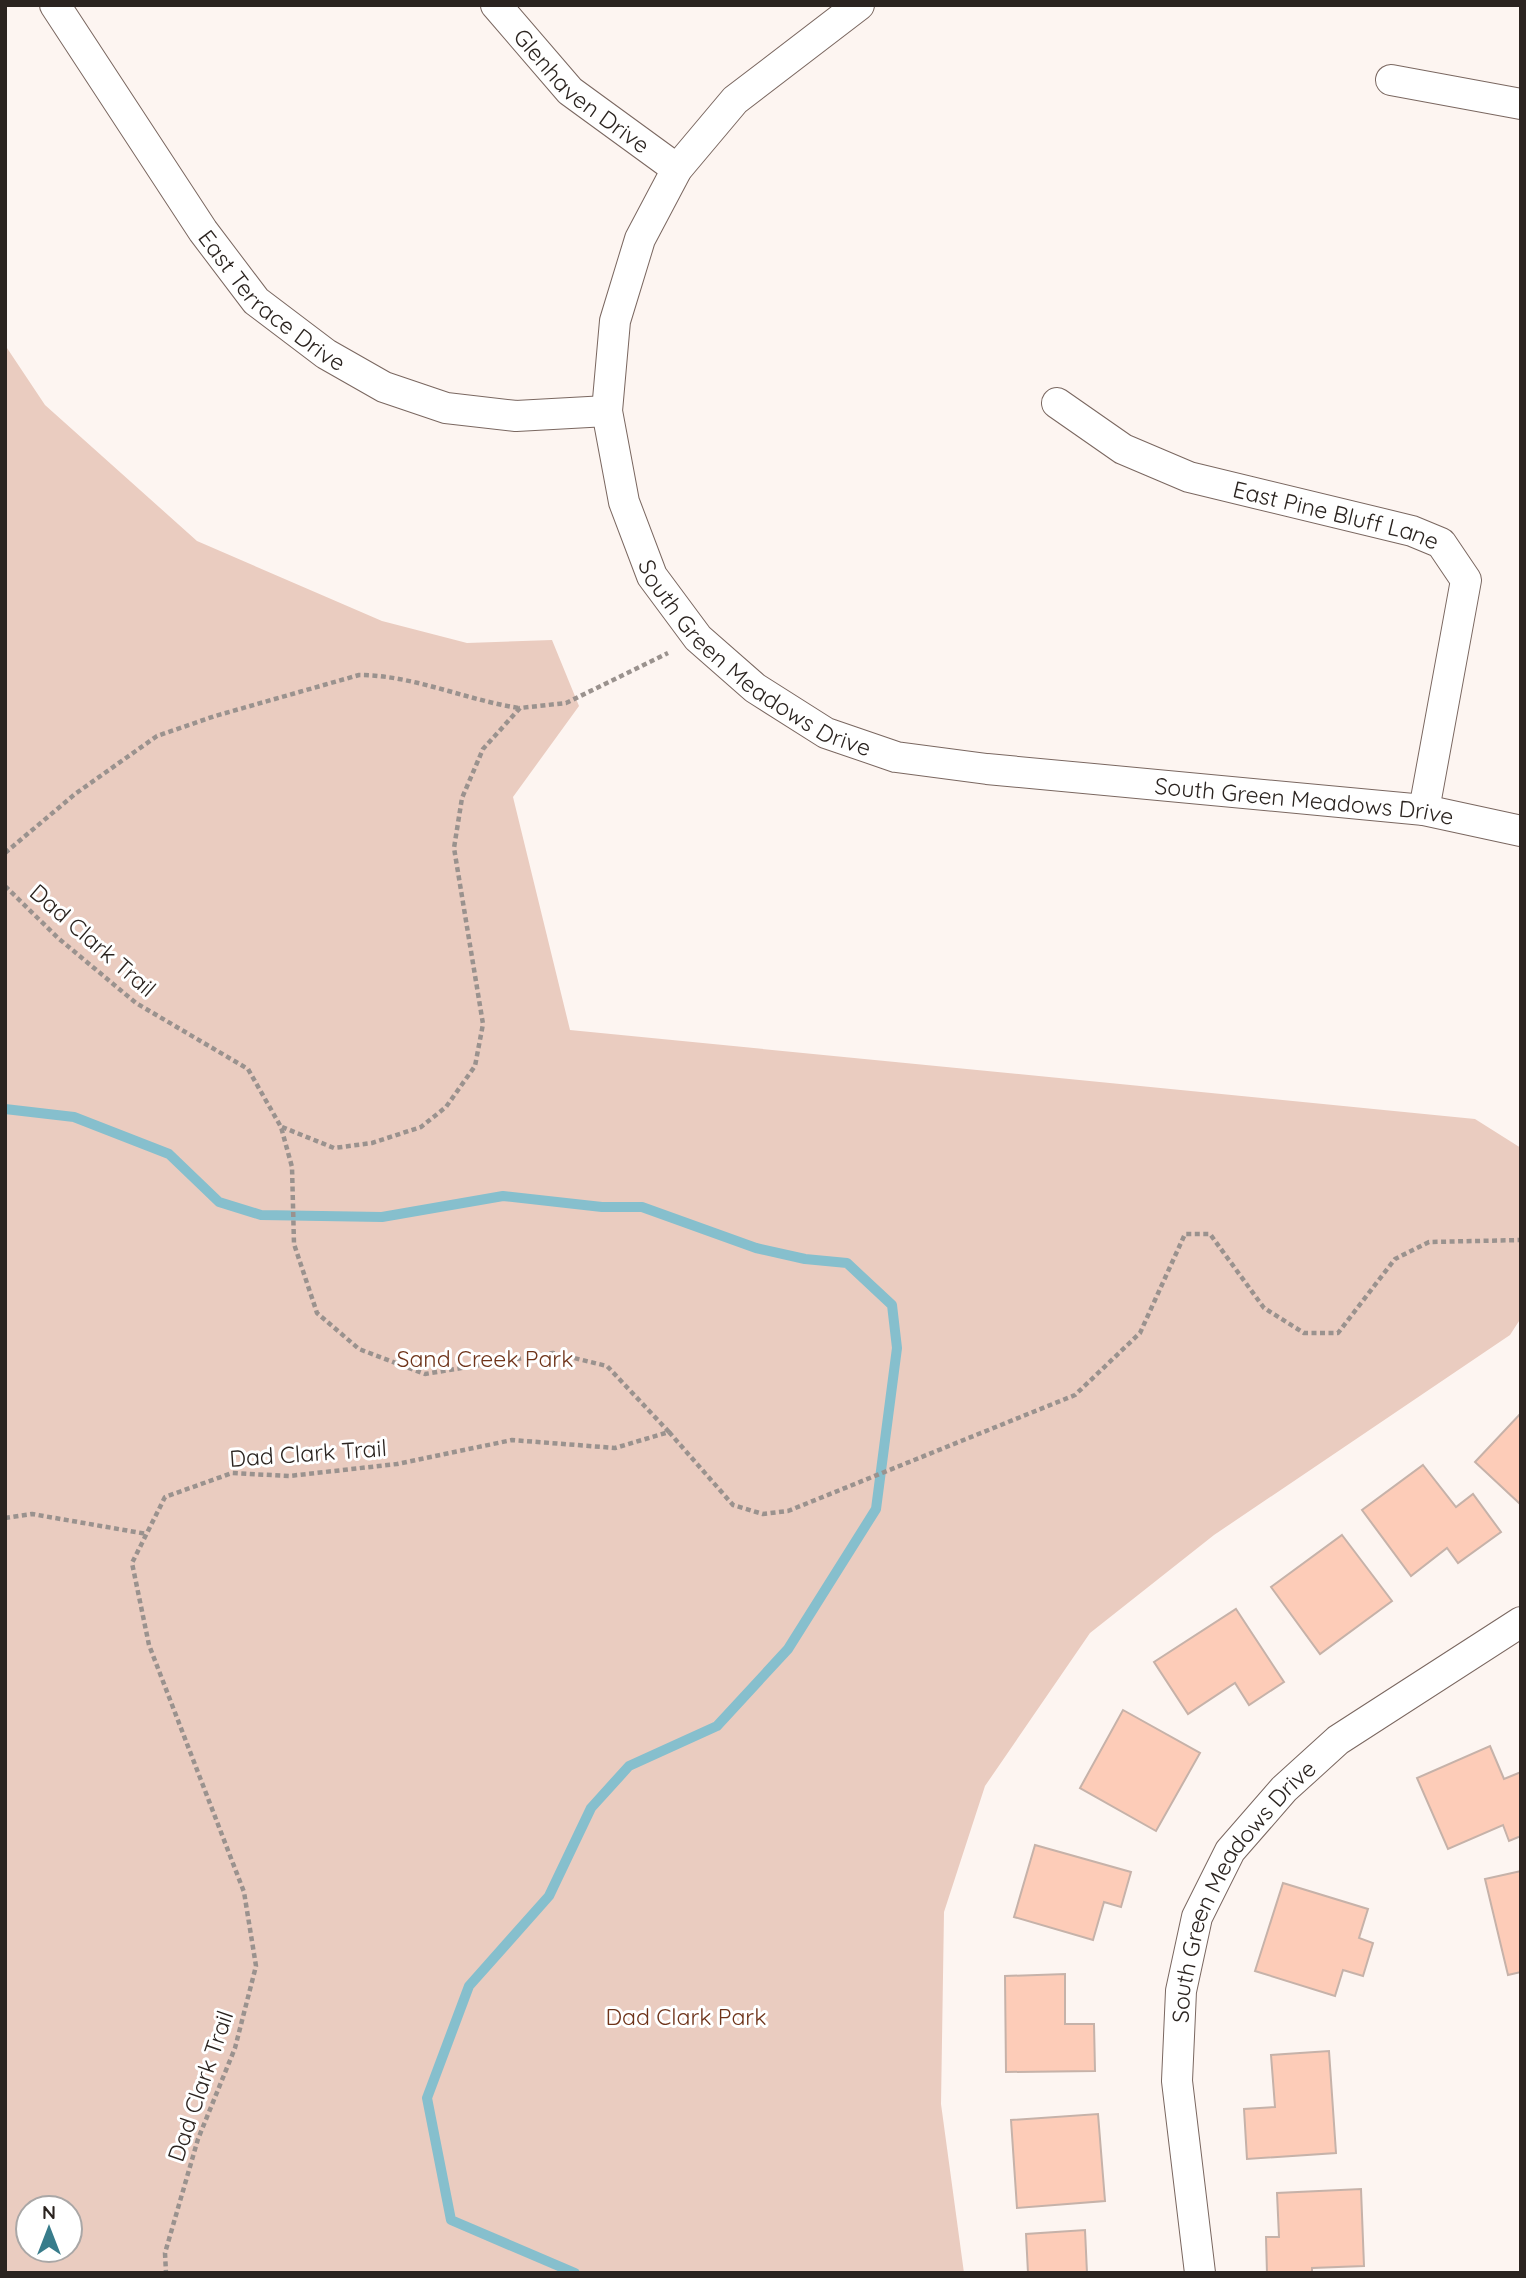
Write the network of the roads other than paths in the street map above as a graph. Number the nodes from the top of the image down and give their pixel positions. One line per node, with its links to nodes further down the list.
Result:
1 (55, 5): 8 (street, East Terrace Drive)
2 (496, 5): 6 (street, Glenhaven Drive)
3 (859, 5): 6 (street, South Green Meadows Drive)
4 (1391, 80): 5 (street)
5 (1521, 104)
6 (677, 169): 8 (street, South Green Meadows Drive)
7 (1057, 403): 9 (street, East Pine Bluff Lane)
8 (607, 411): 9 (street, South Green Meadows Drive)
9 (1424, 810): 10 (street, South Green Meadows Drive)
10 (1521, 831)
11 (1521, 1622): 12 (street, South Green Meadows Drive)
12 (1200, 2273)

